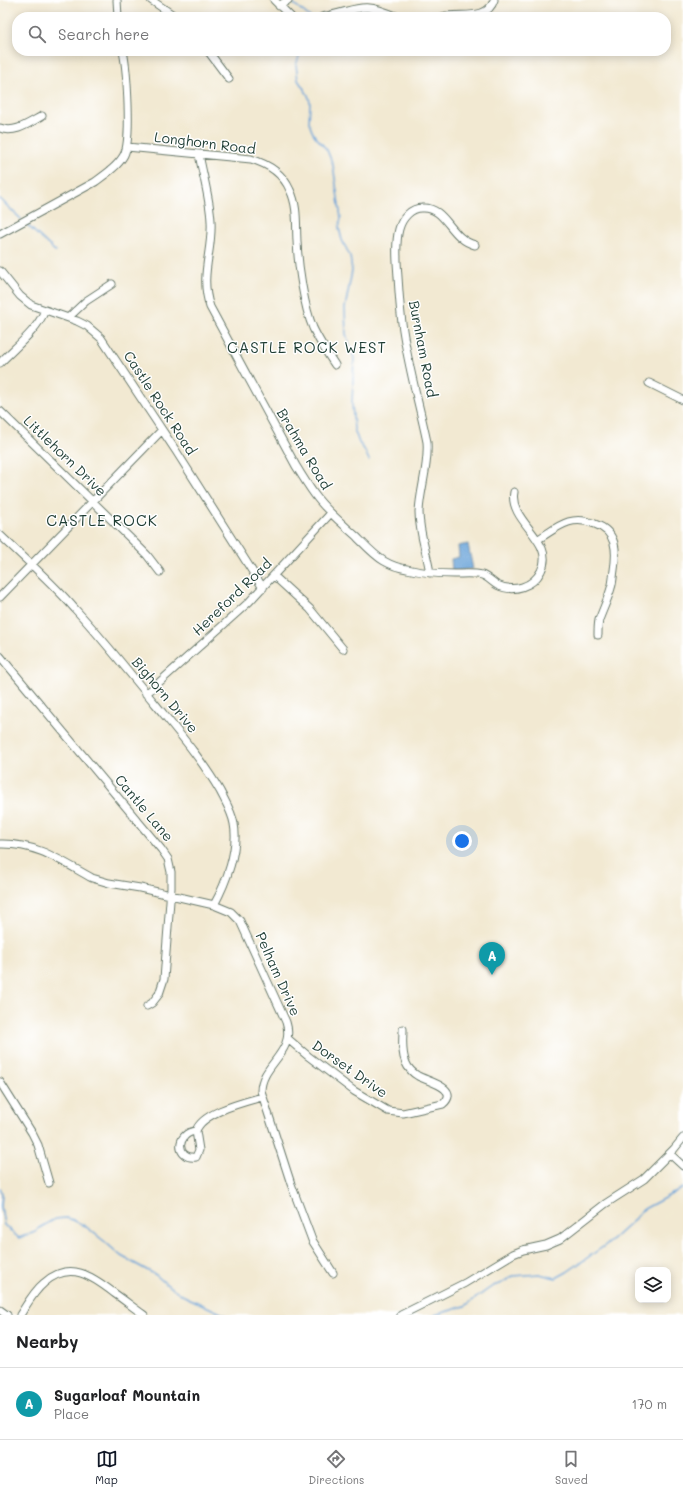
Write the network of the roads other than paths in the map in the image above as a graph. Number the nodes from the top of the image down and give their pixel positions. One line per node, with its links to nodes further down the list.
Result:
1 (117, 0): 7 (street)
2 (151, 0): 8 (street)
3 (274, 0): 6 (street)
4 (288, 0): 6 (street)
5 (494, 0): 12 (street)
6 (279, 6): 9 (street)
7 (118, 12)
8 (169, 12)
9 (285, 12)
10 (341, 12): 11 (street)
11 (388, 12)
12 (484, 12)
13 (124, 56): 18 (street)
14 (212, 56): 15 (street)
15 (228, 79)
16 (42, 116): 17 (street)
17 (0, 128)
18 (127, 147): 19 (street, Longhorn Road); 20 (street)
19 (199, 154): 27 (street, Longhorn Road); 34 (street, Brahma Road)
20 (0, 234)
21 (475, 245): 39 (street, Burnham Road)
22 (0, 271): 24 (street, Castle Rock Road)
23 (112, 284): 25 (street)
24 (45, 310): 25 (street, Castle Rock Road); 26 (street)
25 (69, 317): 31 (street, Castle Rock Road)
26 (0, 363)
27 (336, 365)
28 (649, 383): 29 (street)
29 (683, 400)
30 (0, 411): 33 (street, Littlehorn Drive)
31 (162, 430): 33 (street); 41 (street, Castle Rock Road)
32 (514, 492): 36 (street, Brahma Road)
33 (93, 501): 37 (street); 38 (street, Littlehorn Drive)
34 (331, 513): 39 (street, Brahma Road); 40 (street, Hereford Road)
35 (0, 535): 37 (street, Bighorn Drive)
36 (537, 540): 39 (street, Brahma Road); 43 (street)
37 (31, 565): 42 (street); 46 (street, Bighorn Drive)
38 (160, 572)
39 (430, 573)
40 (274, 576): 41 (street, Hereford Road); 44 (street)
41 (263, 588): 46 (street, Hereford Road)
42 (0, 597)
43 (598, 635)
44 (343, 649)
45 (0, 656): 48 (street, Cantle Lane)
46 (146, 694): 49 (street, Bighorn Drive)
47 (0, 844): 48 (street, Pelham Drive)
48 (170, 894): 49 (street, Pelham Drive); 50 (street, Cantle Lane)
49 (214, 904): 52 (street, Pelham Drive)
50 (147, 1006)
51 (403, 1028): 52 (street, Dorset Drive)
52 (288, 1039): 54 (street, Pelham Drive)
53 (0, 1082): 59 (street)
54 (262, 1097): 55 (street); 60 (street, Pelham Drive)
55 (196, 1131)
56 (683, 1138): 57 (street)
57 (670, 1154): 58 (street); 65 (street)
58 (683, 1166)
59 (49, 1183)
60 (333, 1273)
61 (0, 1310): 62 (street)
62 (7, 1315)
63 (20, 1315): 64 (street)
64 (144, 1315)
65 (401, 1315)

